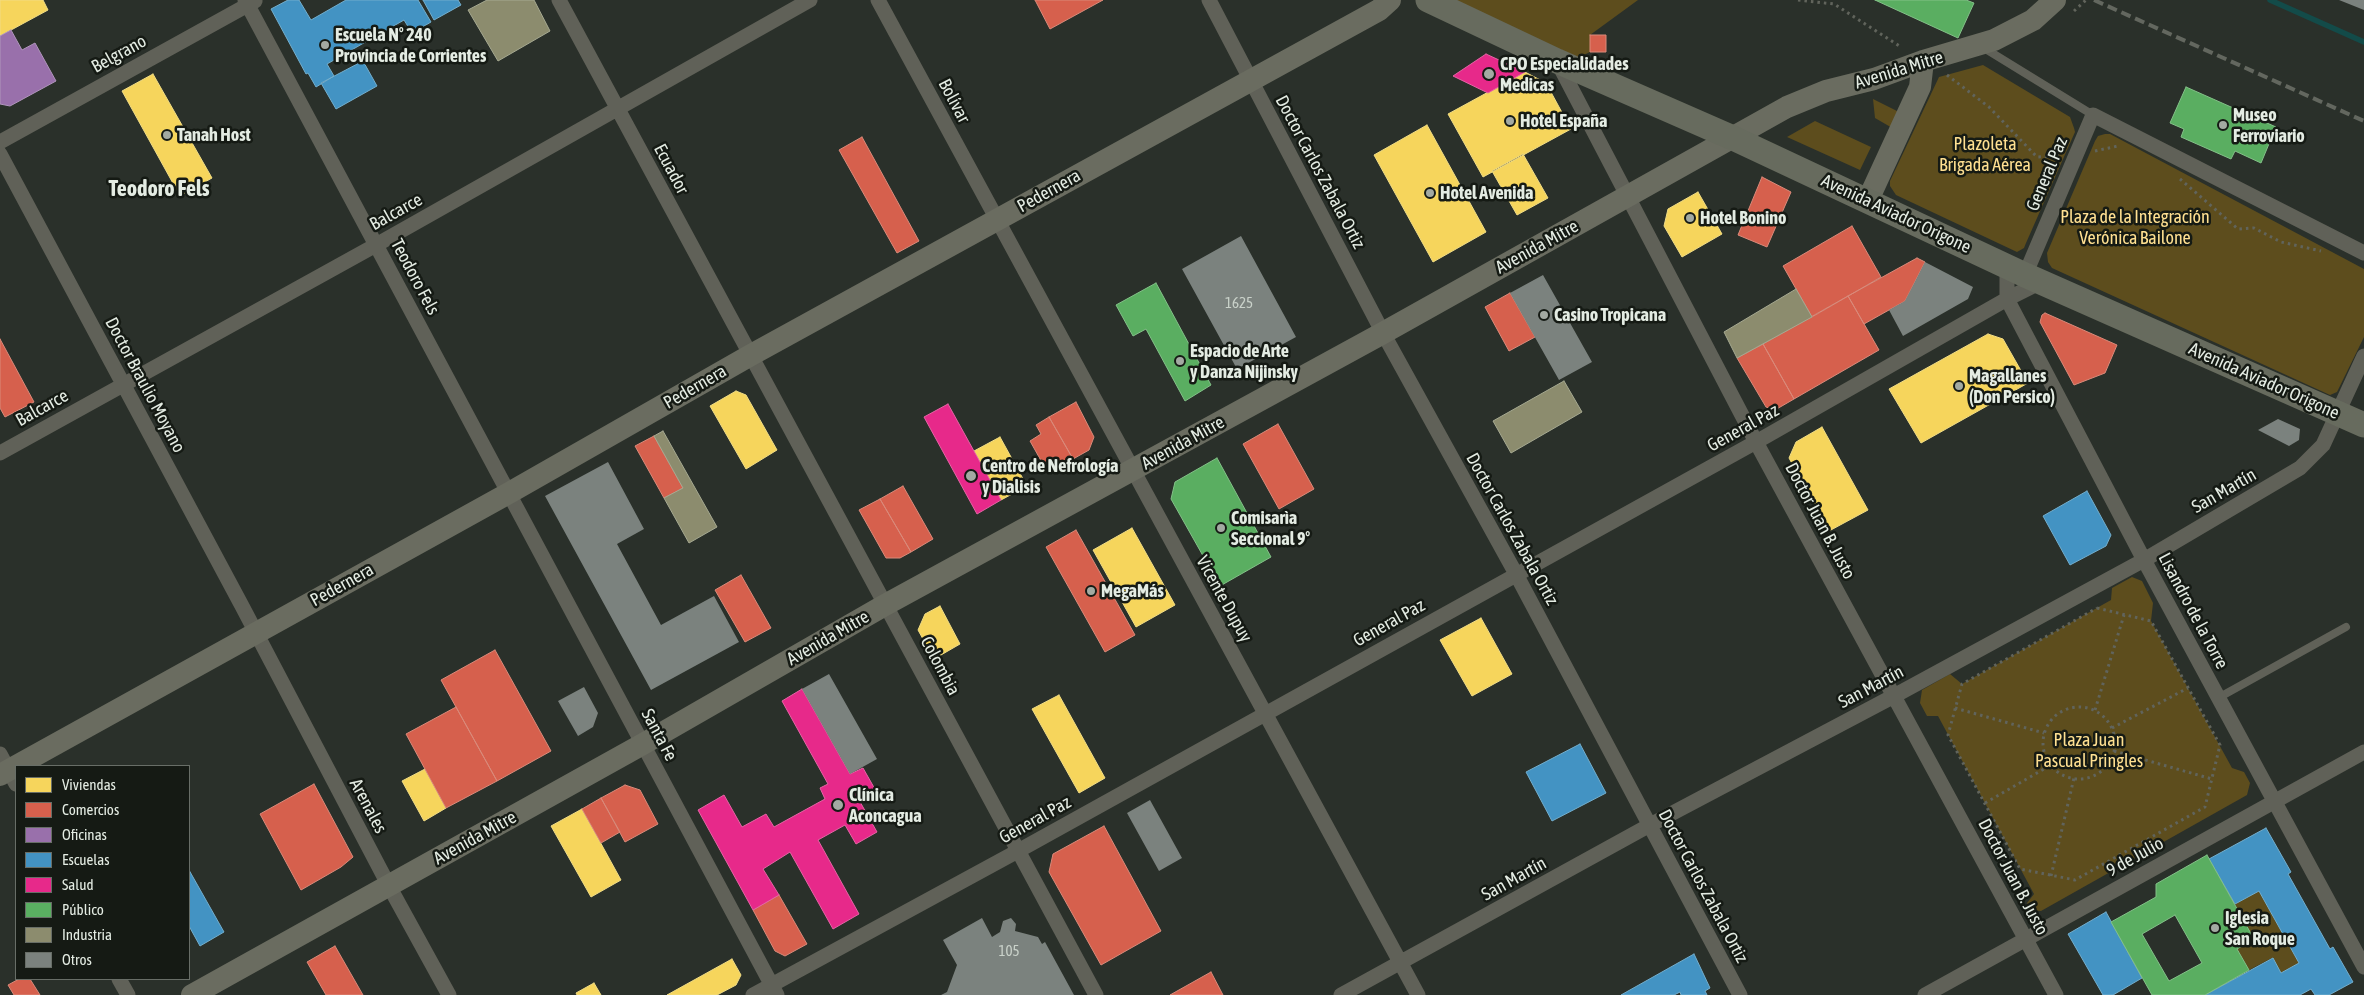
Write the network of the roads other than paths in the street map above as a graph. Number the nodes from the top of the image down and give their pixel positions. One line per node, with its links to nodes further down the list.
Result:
1 (559, 0): 13 (street, Ecuador)
2 (810, 0): 13 (street, Balcarce)
3 (878, 0): 20 (street, Bolívar)
4 (1209, 0): 12 (street, Doctor Carlos Zabala Ortiz)
5 (1390, 0): 12 (main road, Pedernera)
6 (1428, 0): 10 (main road, Avenida Aviador Origone)
7 (2056, 0): 9 (main road, Avenida Mitre)
8 (250, 2): 16 (street, Belgrano); 21 (street, Teodoro Fels)
9 (1980, 46): 11 (main road, Avenida Mitre); 14 (lane)
10 (1557, 61): 15 (main road, Avenida Aviador Origone); 18 (street, Doctor Juan B. Justo)
11 (1923, 61): 15 (main road, Avenida Mitre); 19 (main road)
12 (1251, 81): 20 (main road, Pedernera); 25 (street, Doctor Carlos Zabala Ortiz)
13 (618, 108): 21 (street, Balcarce); 26 (street, Ecuador)
14 (2093, 115): 22 (street); 23 (street, General Paz)
15 (1733, 138): 18 (main road, Avenida Mitre); 19 (main road, Avenida Aviador Origone)
16 (0, 142)
17 (0, 154): 28 (street, Doctor Braulio Moyano)
18 (1629, 196): 25 (main road, Avenida Mitre); 31 (street, Doctor Juan B. Justo)
19 (1868, 200): 23 (main road, Avenida Aviador Origone)
20 (996, 221): 26 (main road, Pedernera); 33 (street, Vicente Dupuy)
21 (376, 245): 28 (street, Balcarce); 34 (street, Teodoro Fels)
22 (2364, 253)
23 (2024, 274): 24 (street, General Paz); 24 (street, Lisandro de la Torre); 29 (main road, Avenida Aviador Origone)
24 (2007, 299): 31 (street, General Paz); 35 (street, Lisandro de la Torre)
25 (1383, 333): 33 (main road, Avenida Mitre); 36 (street, Doctor Carlos Zabala Ortiz)
26 (751, 355): 34 (main road, Pedernera); 37 (street, Colombia)
27 (2364, 356): 29 (street, San Martín)
28 (123, 385): 32 (street, Balcarce); 39 (street, Doctor Braulio Moyano)
29 (2338, 413): 30 (main road, Avenida Aviador Origone); 35 (street, San Martín)
30 (2364, 425)
31 (1756, 442): 36 (street, General Paz); 40 (street, Doctor Juan B. Justo)
32 (0, 453)
33 (1133, 471): 37 (main road, Avenida Mitre); 42 (street, Vicente Dupuy)
34 (509, 493): 39 (main road, Pedernera); 43 (street, Santa Fe)
35 (2144, 560): 40 (street, San Martín); 41 (street, Lisandro de la Torre)
36 (1516, 574): 42 (street, General Paz); 47 (street, Doctor Carlos Zabala Ortiz)
37 (886, 605): 43 (main road, Avenida Mitre); 48 (street, Colombia)
38 (2346, 627): 41 (lane)
39 (256, 633): 45 (main road, Pedernera); 49 (street, Arenales)
40 (1894, 696): 47 (street, San Martín); 50 (street, Doctor Juan B. Justo)
41 (2218, 698): 46 (street, Lisandro de la Torre)
42 (1264, 713): 48 (street, General Paz); 51 (street, Vicente Dupuy)
43 (643, 744): 49 (main road, Avenida Mitre); 54 (street, Santa Fe)
44 (2364, 752): 46 (street, 9 de Julio)
45 (15, 765)
46 (2274, 802): 50 (street, 9 de Julio); 52 (street, Lisandro de la Torre)
47 (1650, 825): 51 (street, San Martín); 62 (street, Doctor Carlos Zabala Ortiz)
48 (1018, 851): 54 (street, General Paz); 59 (street, Colombia)
49 (389, 886): 56 (main road, Avenida Mitre); 57 (street, Arenales)
50 (2026, 939): 63 (street, 9 de Julio); 64 (street, Doctor Juan B. Justo)
51 (1400, 962): 60 (street, San Martín); 61 (street, Vicente Dupuy)
52 (2364, 967)
53 (120, 980): 55 (street)
54 (774, 990): 58 (street, General Paz)
55 (128, 995)
56 (192, 995)
57 (449, 995)
58 (753, 995)
59 (1096, 995)
60 (1341, 995)
61 (1418, 995)
62 (1740, 995)
63 (1925, 995)
64 (2056, 995)

